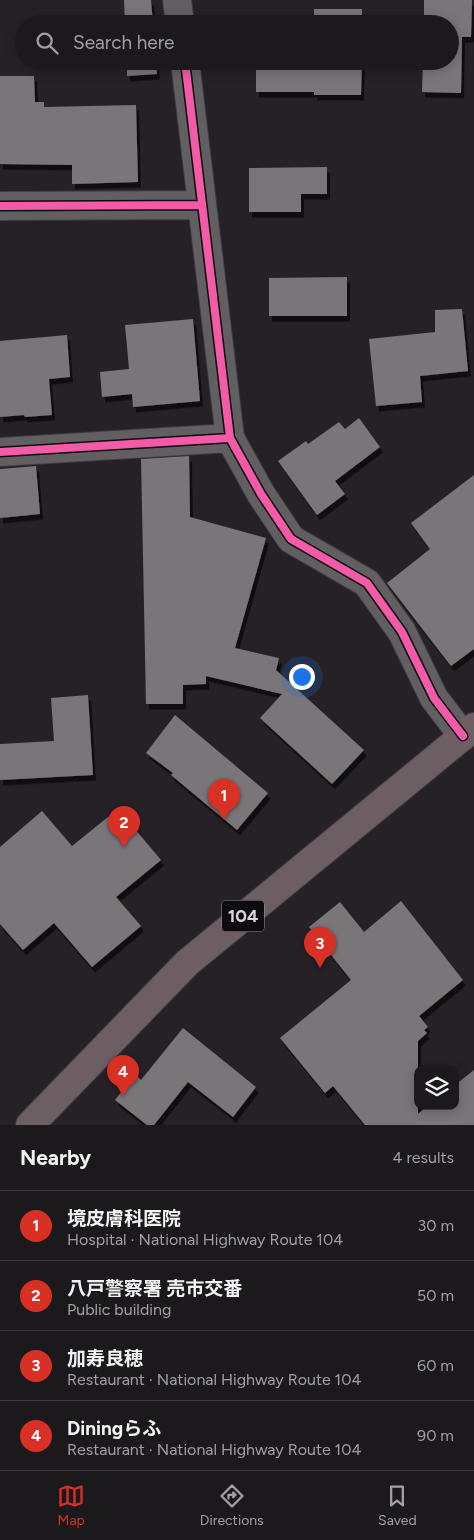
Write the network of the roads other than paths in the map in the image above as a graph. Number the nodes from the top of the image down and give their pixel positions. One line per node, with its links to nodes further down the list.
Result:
1 (177, 0): 2 (street)
2 (179, 15)
3 (186, 70): 4 (street)
4 (202, 205): 5 (street); 6 (street)
5 (0, 206)
6 (230, 438): 7 (street); 8 (street)
7 (0, 452)
8 (469, 731): 9 (highway, 104)
9 (30, 1125)

